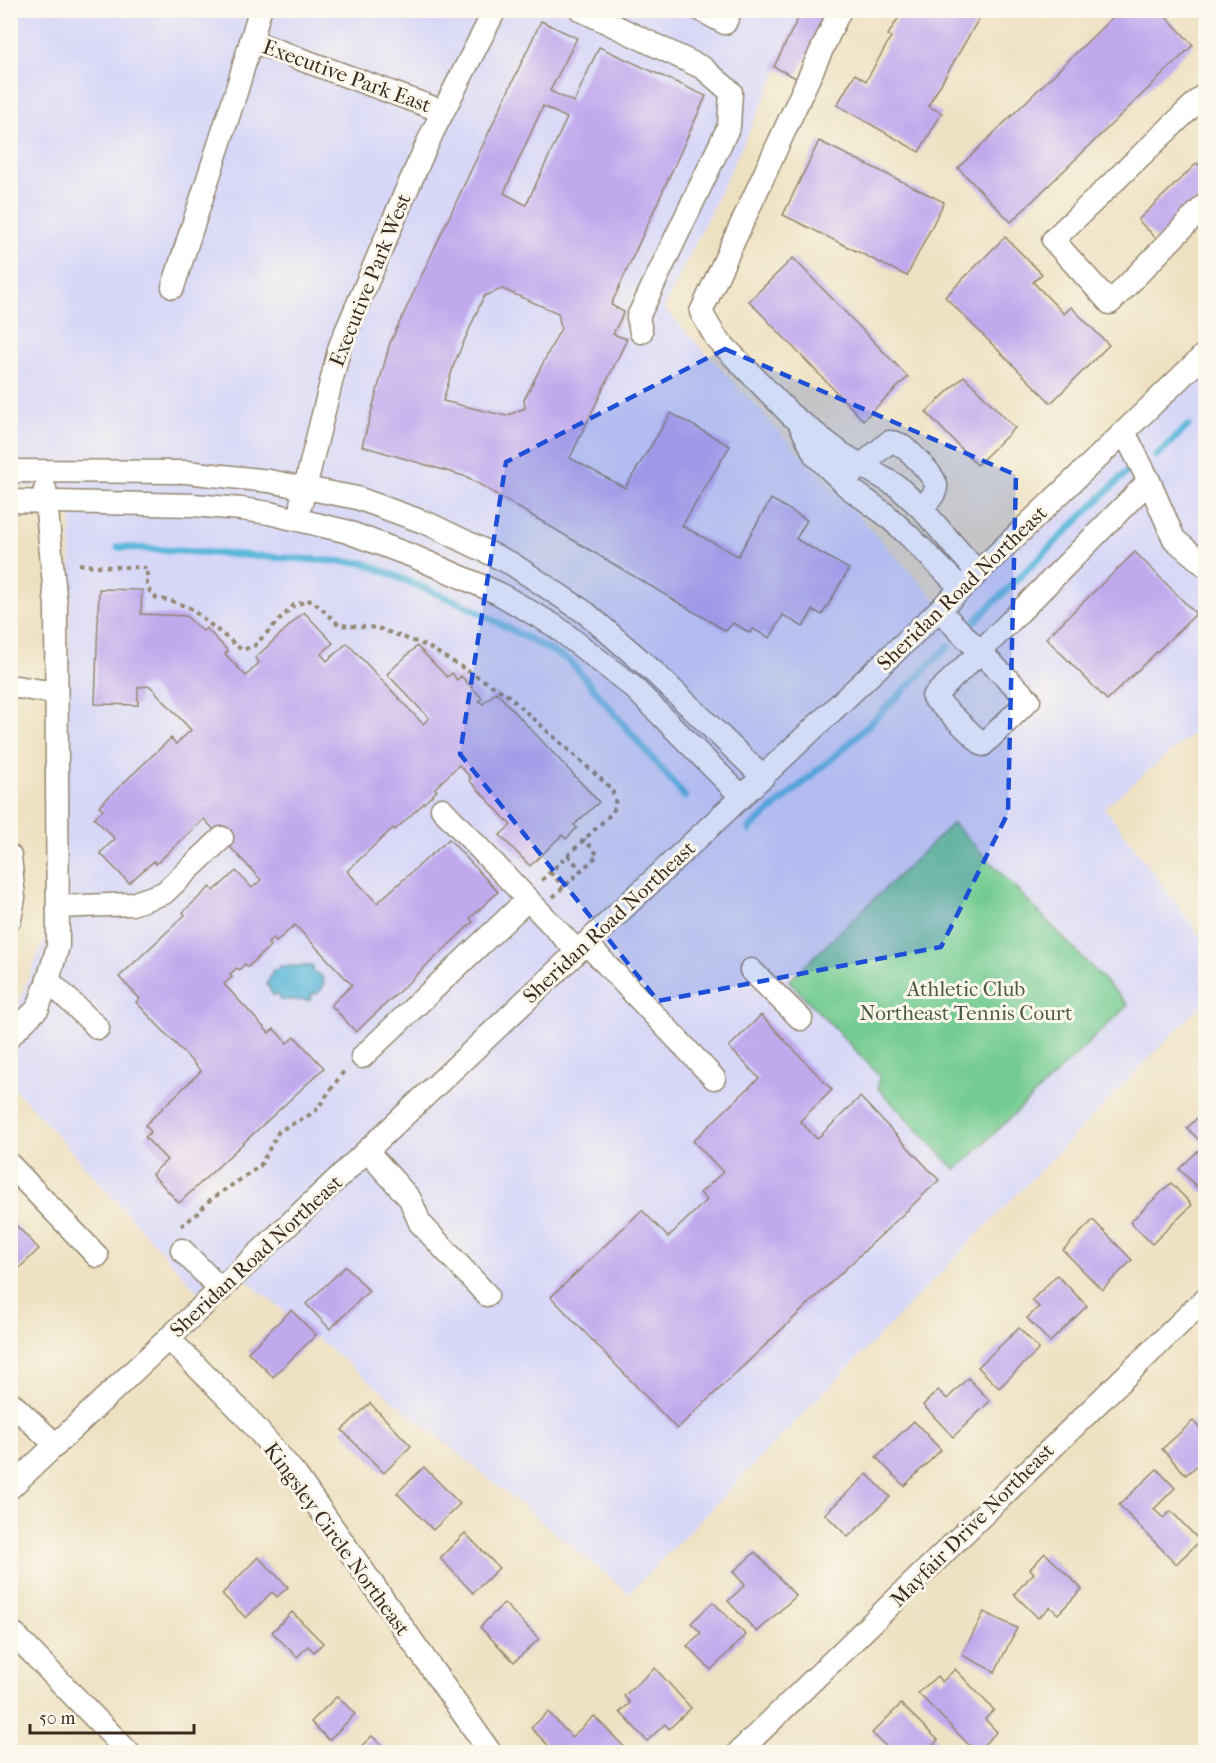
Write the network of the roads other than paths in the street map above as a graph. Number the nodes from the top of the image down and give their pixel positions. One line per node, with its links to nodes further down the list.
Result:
1 (260, 10): 7 (street)
2 (581, 10): 12 (street)
3 (701, 10): 4 (street)
4 (731, 10)
5 (840, 10): 14 (street)
6 (494, 11): 9 (street, Executive Park West)
7 (251, 41): 9 (street, Executive Park East); 11 (street)
8 (1206, 93): 10 (street)
9 (442, 111): 21 (street, Executive Park West)
10 (1206, 204)
11 (173, 287)
12 (641, 332)
13 (1206, 353): 15 (street, Sheridan Road Northeast)
14 (800, 423): 16 (street); 20 (street)
15 (1124, 432): 19 (street); 27 (street, Sheridan Road Northeast)
16 (861, 465): 20 (street); 24 (street); 24 (street)
17 (10, 471): 18 (street)
18 (44, 472): 21 (street); 23 (street)
19 (1149, 481): 26 (street); 28 (street)
20 (842, 482): 27 (street)
21 (304, 489): 25 (street, Executive Park West); 31 (street)
22 (10, 501): 23 (street)
23 (46, 502): 25 (street); 30 (street)
24 (921, 508): 27 (street)
25 (297, 520): 32 (street)
26 (1206, 566)
27 (970, 580): 28 (street, Sheridan Road Northeast)
28 (939, 610): 31 (street, Sheridan Road Northeast)
29 (10, 686): 30 (street)
30 (56, 693): 37 (street)
31 (763, 777): 32 (street, Sheridan Road Northeast)
32 (742, 797): 39 (street, Sheridan Road Northeast)
33 (442, 809): 36 (street)
34 (222, 838): 37 (street)
35 (10, 856): 38 (street)
36 (538, 895): 39 (street); 45 (street)
37 (58, 907): 41 (street)
38 (10, 919)
39 (581, 947): 46 (street); 47 (street, Sheridan Road Northeast)
40 (751, 970): 42 (street)
41 (48, 980): 43 (street); 44 (street)
42 (801, 1019)
43 (98, 1028)
44 (10, 1036)
45 (362, 1057)
46 (714, 1078)
47 (367, 1151): 51 (street, Sheridan Road Northeast); 52 (street)
48 (10, 1165): 50 (street)
49 (182, 1250): 51 (street)
50 (97, 1256)
51 (220, 1290): 54 (street, Sheridan Road Northeast)
52 (487, 1295)
53 (1206, 1298): 61 (street, Mayfair Drive Northeast)
54 (168, 1338): 56 (street, Sheridan Road Northeast); 60 (street, Kingsley Circle Northeast)
55 (10, 1402): 56 (street)
56 (56, 1445): 57 (street, Sheridan Road Northeast)
57 (10, 1488)
58 (10, 1629): 59 (street)
59 (128, 1752)
60 (490, 1752)
61 (739, 1752)

